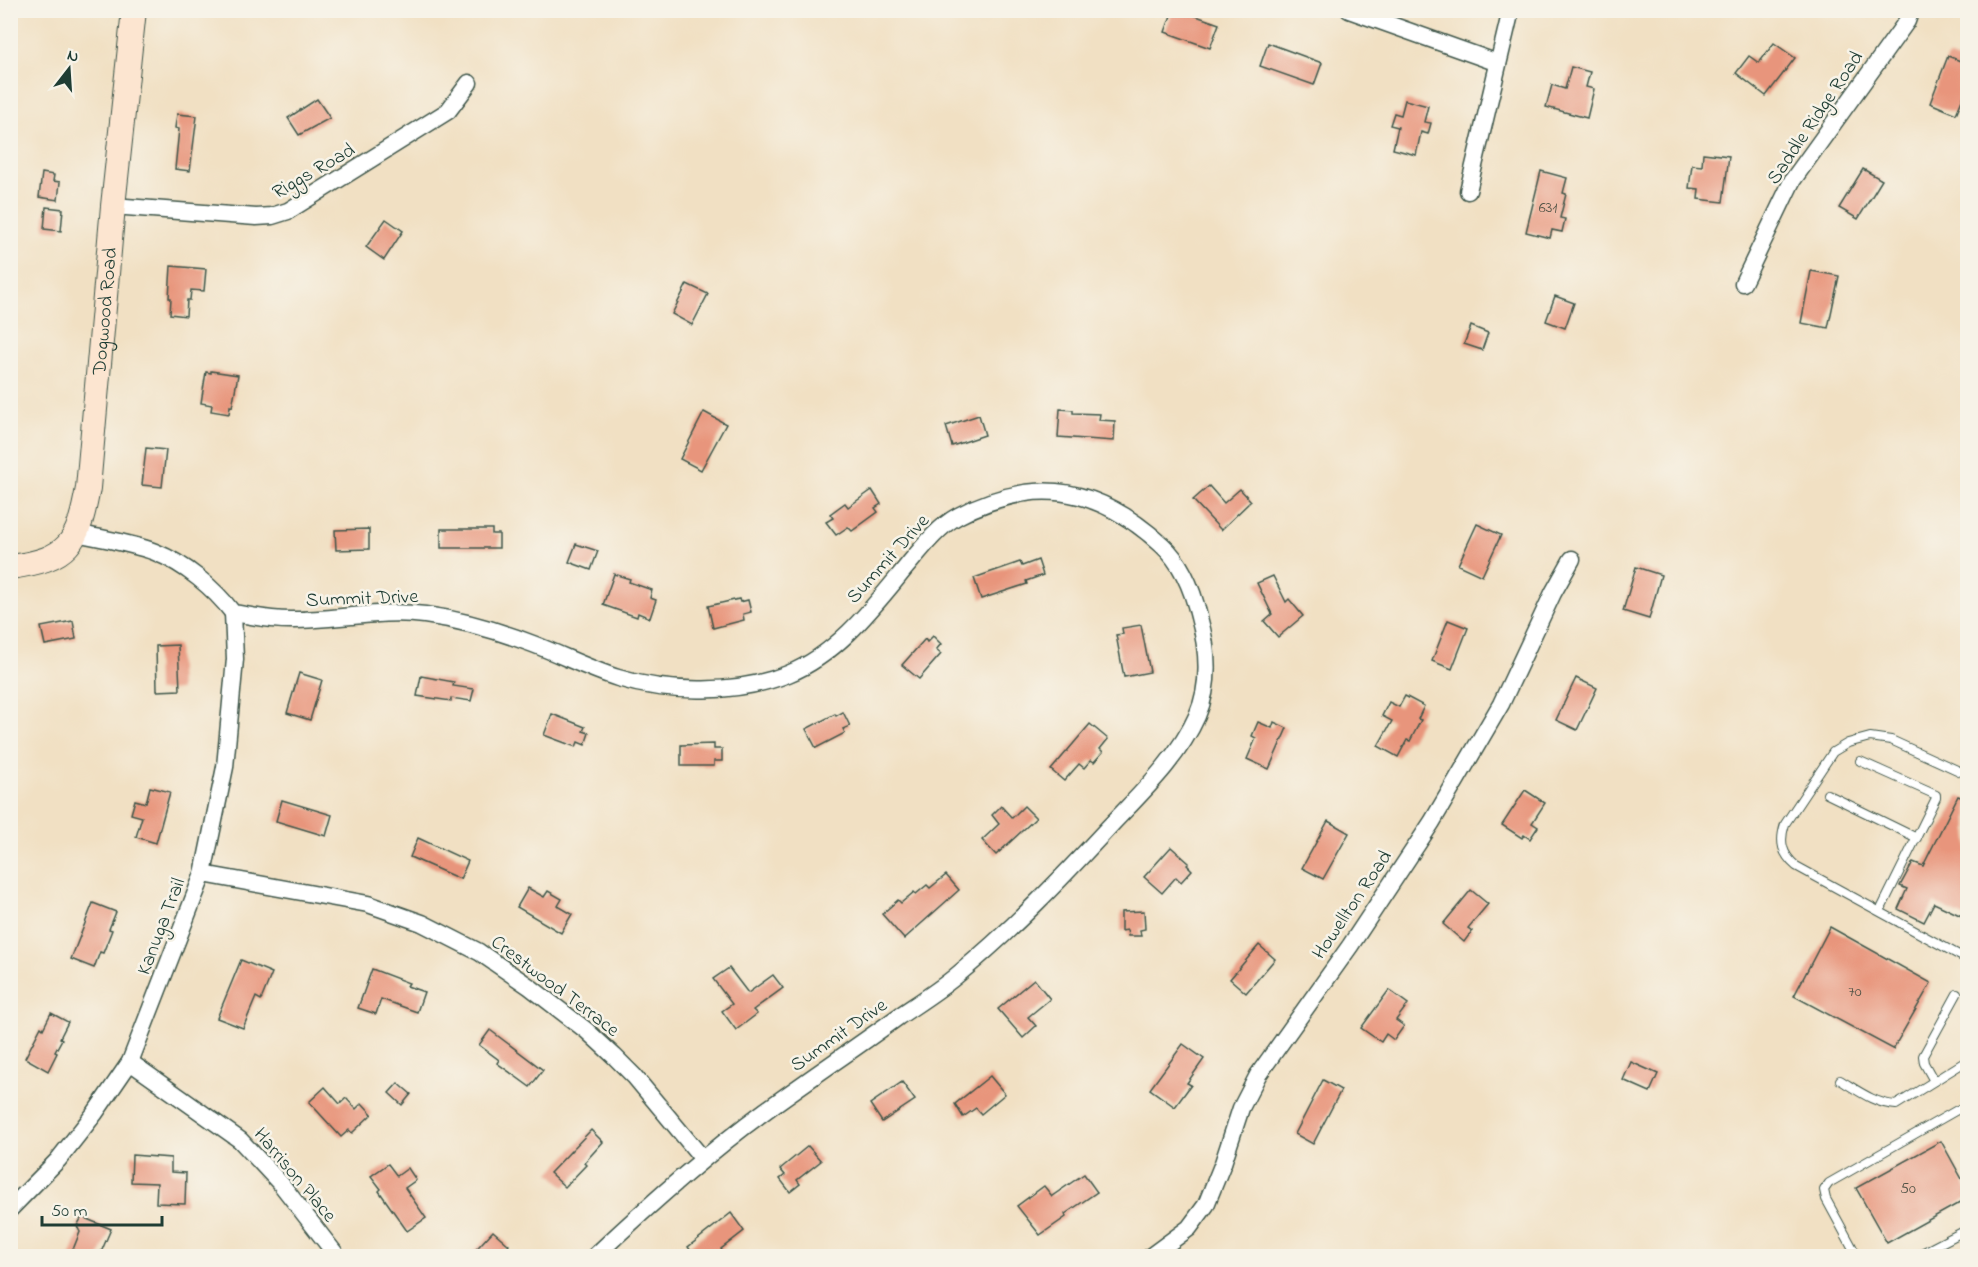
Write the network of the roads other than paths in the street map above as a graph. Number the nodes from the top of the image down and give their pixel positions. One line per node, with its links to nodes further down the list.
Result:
1 (134, 10): 8 (street, Dogwood Road)
2 (1349, 10): 5 (street)
3 (1511, 10): 5 (street)
4 (1911, 10): 9 (street, Saddle Ridge Road)
5 (1498, 63): 7 (street)
6 (469, 83): 8 (street, Riggs Road)
7 (1468, 190)
8 (114, 206): 10 (street, Dogwood Road)
9 (1743, 283)
10 (77, 533): 12 (street); 13 (street)
11 (1572, 559): 32 (street, Howellton Road)
12 (10, 567)
13 (233, 613): 18 (street, Kanuga Trail); 27 (street, Summit Drive)
14 (1860, 761): 17 (lane)
15 (1968, 775): 19 (lane)
16 (1827, 794): 17 (lane)
17 (1917, 838): 19 (lane)
18 (203, 874): 23 (street, Kanuga Trail); 27 (street, Crestwood Terrace)
19 (1880, 911): 20 (lane)
20 (1968, 960)
21 (1957, 994): 25 (lane)
22 (1968, 1060): 25 (lane)
23 (130, 1062): 28 (street, Kanuga Trail); 30 (street, Harrison Place)
24 (1840, 1080): 25 (lane)
25 (1934, 1081)
26 (1968, 1117): 33 (lane)
27 (703, 1159): 31 (street, Summit Drive)
28 (10, 1209)
29 (1968, 1229): 34 (lane)
30 (337, 1257)
31 (595, 1257)
32 (1151, 1257)
33 (1857, 1257)
34 (1916, 1257)

